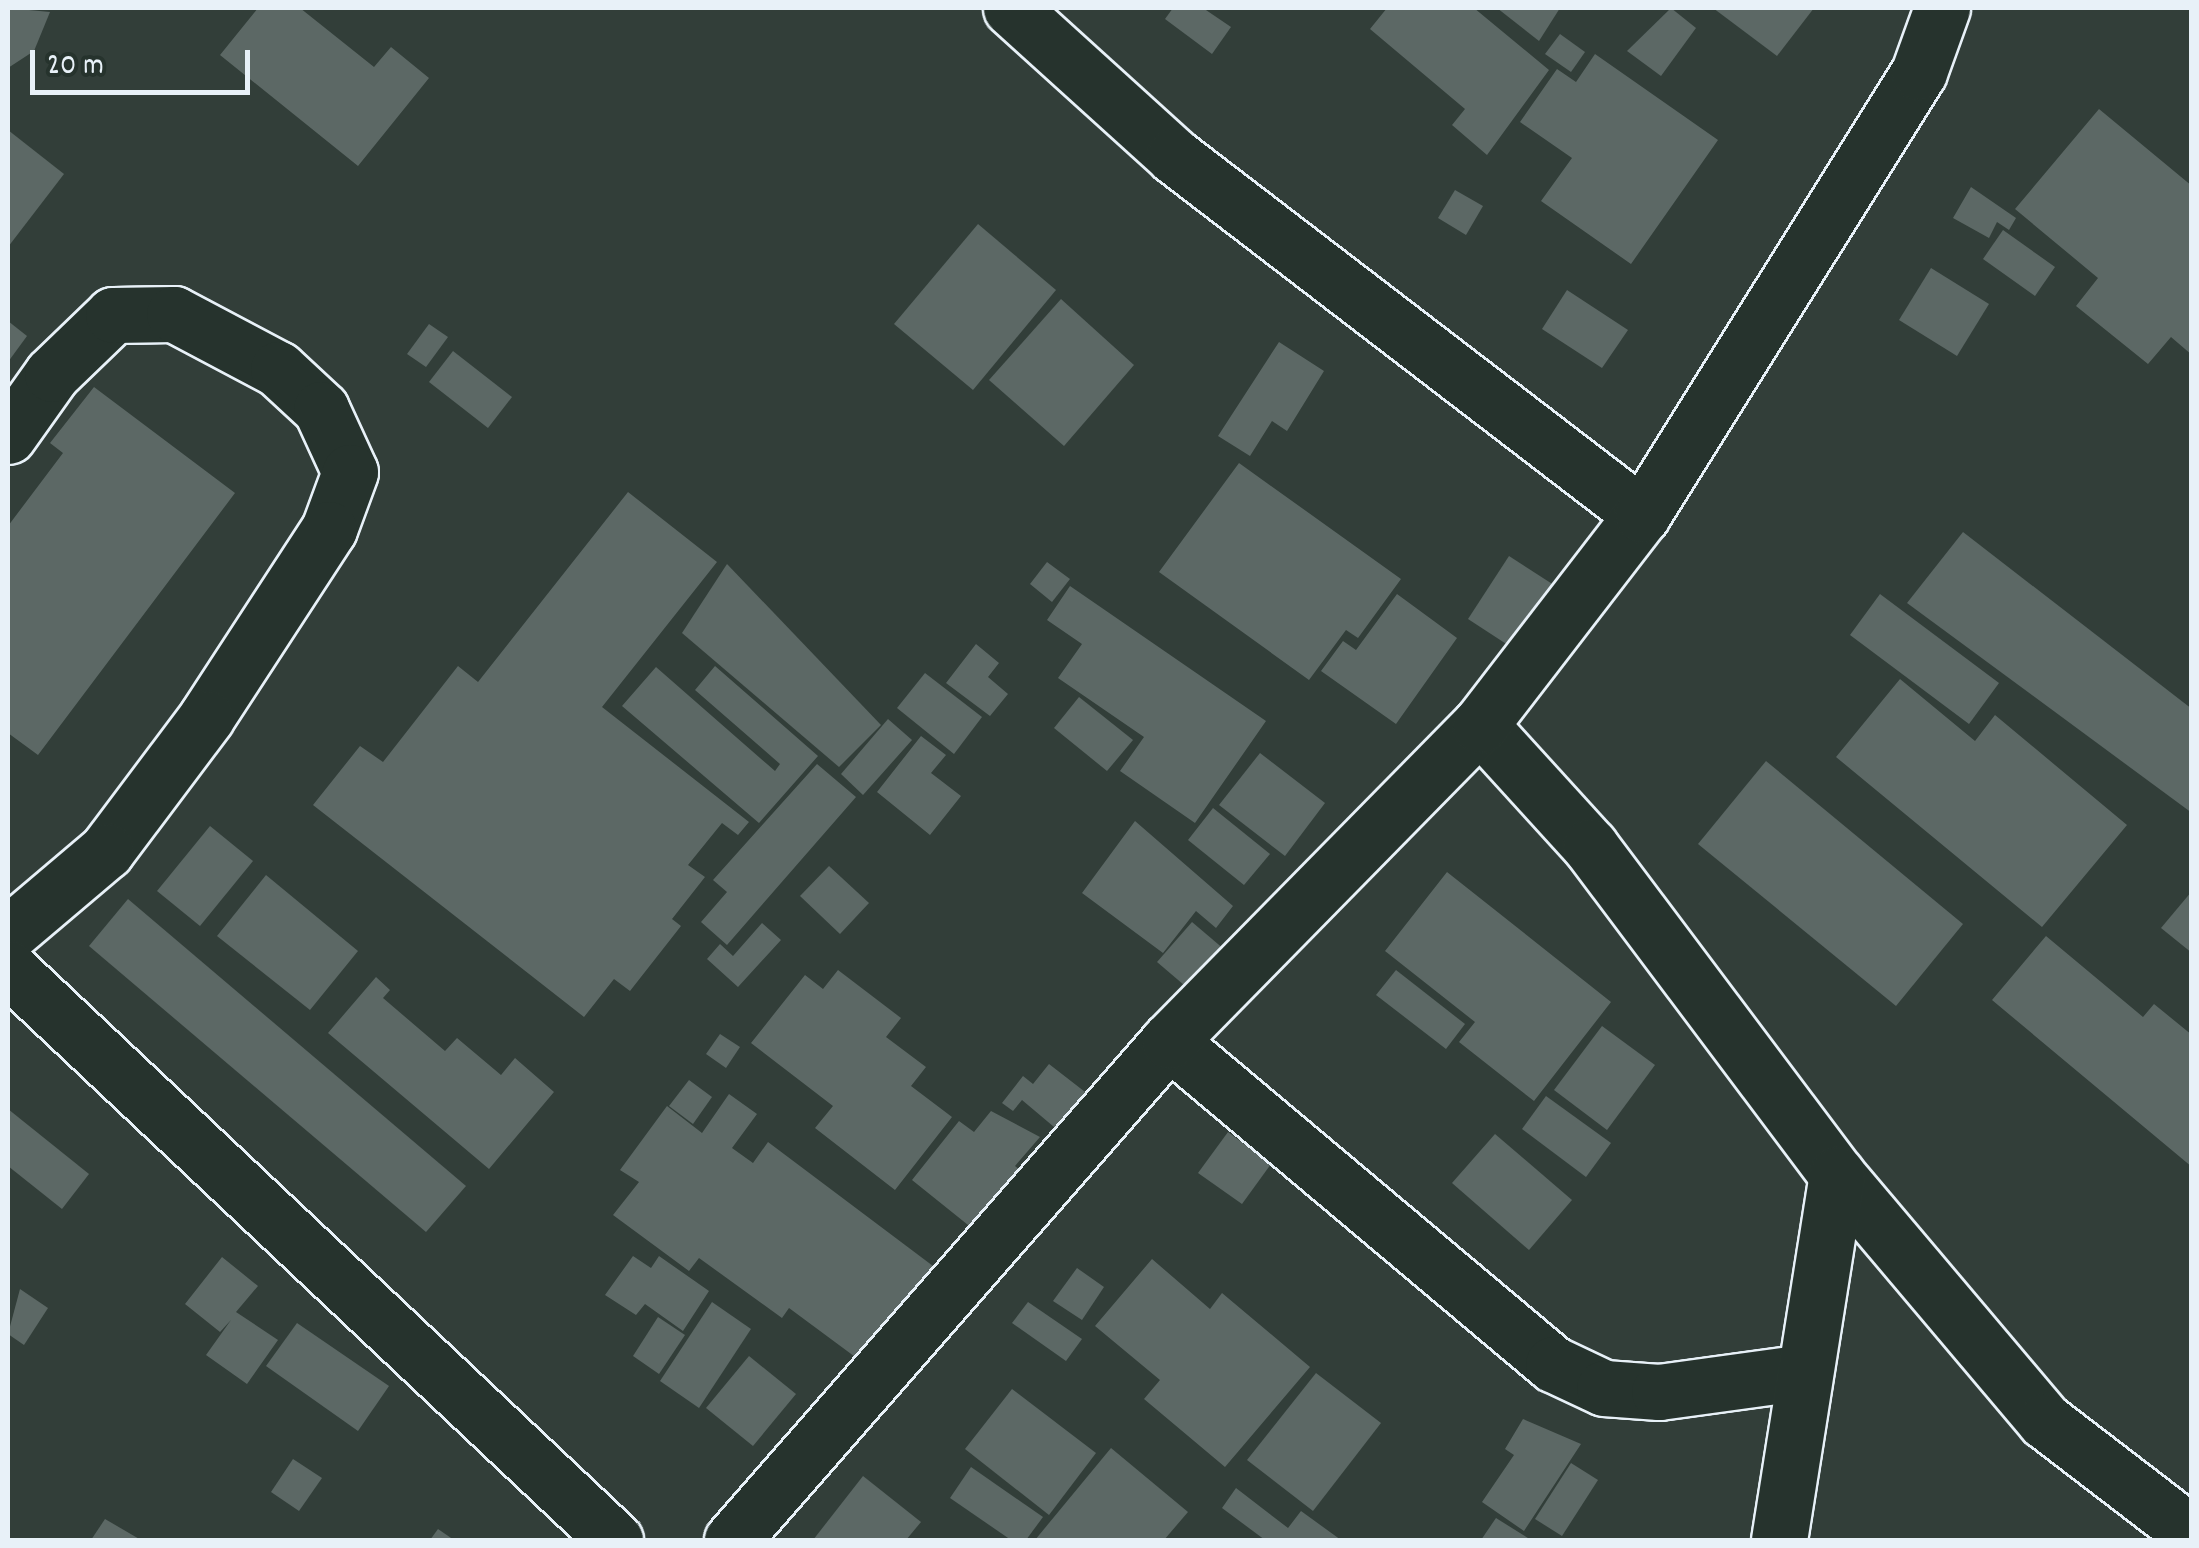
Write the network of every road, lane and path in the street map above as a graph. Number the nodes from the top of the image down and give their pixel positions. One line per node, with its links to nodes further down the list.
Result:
1 (1011, 8): 4 (street)
2 (1942, 8): 4 (street)
3 (8, 436): 6 (street)
4 (1642, 515): 5 (street)
5 (1480, 725): 8 (street); 9 (street)
6 (8, 934)
7 (8, 968): 12 (street)
8 (1169, 1041): 10 (street); 13 (street)
9 (1837, 1176): 10 (street); 11 (street)
10 (1805, 1372): 14 (street)
11 (2192, 1534)
12 (615, 1540)
13 (732, 1540)
14 (1779, 1540)

